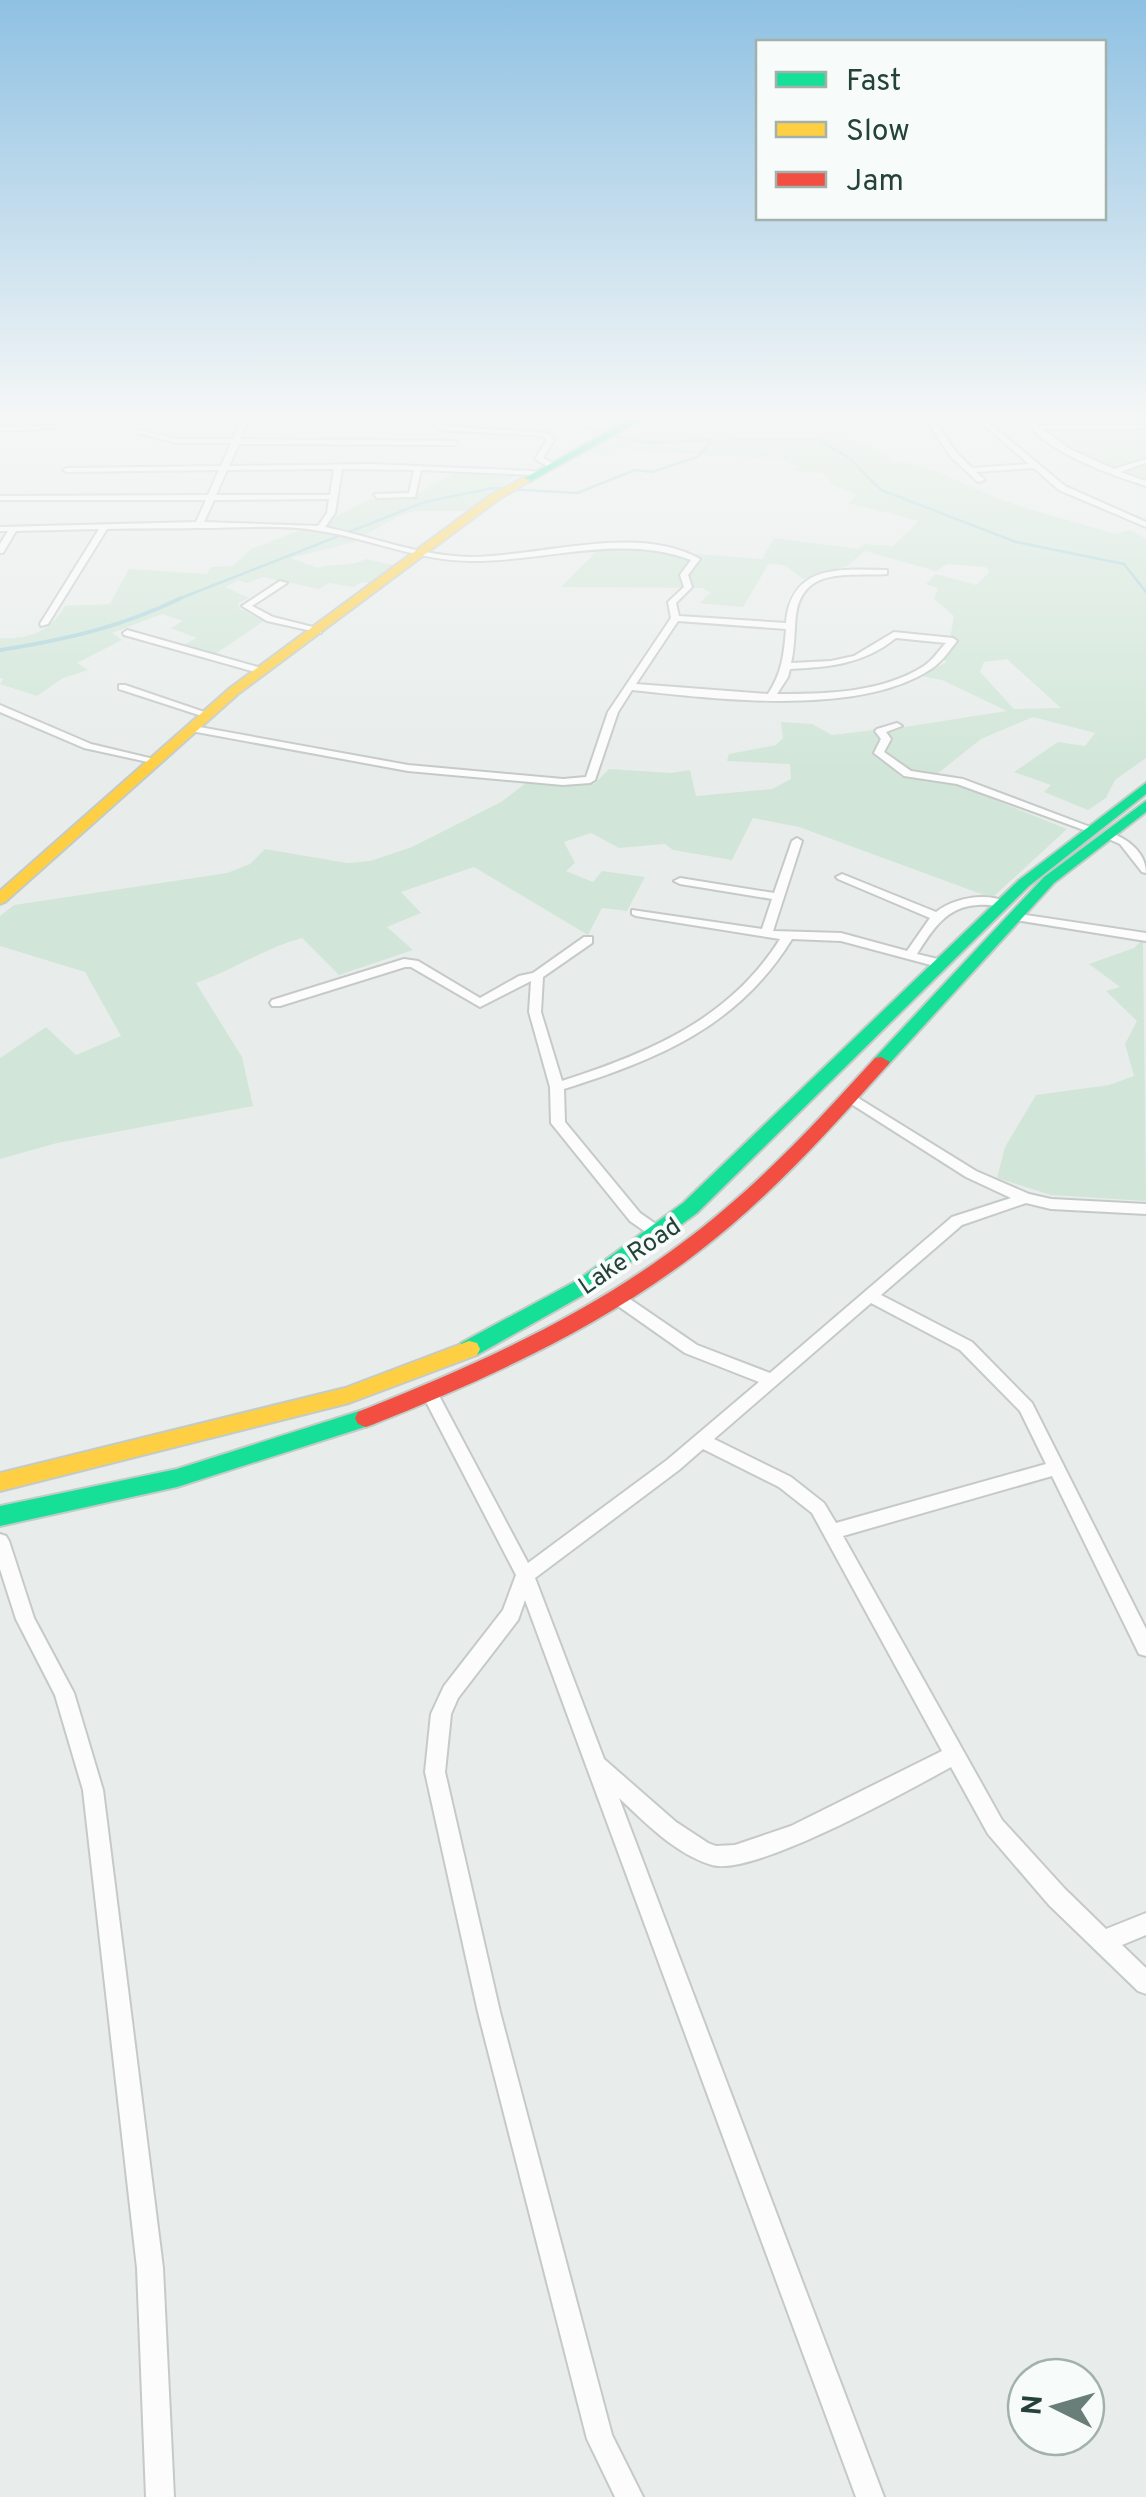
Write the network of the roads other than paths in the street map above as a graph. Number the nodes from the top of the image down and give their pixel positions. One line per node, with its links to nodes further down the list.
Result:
1 (99, 536): 8 (street)
2 (352, 536): 4 (street)
3 (447, 536): 4 (main road)
4 (423, 553): 7 (street); 10 (main road)
5 (884, 572): 9 (street)
6 (284, 582): 10 (street)
7 (675, 618): 9 (street); 15 (street)
8 (44, 624)
9 (788, 626): 12 (street)
10 (318, 632): 13 (main road)
11 (127, 633): 13 (street)
12 (787, 666): 16 (street); 16 (street)
13 (262, 672): 18 (main road)
14 (122, 687): 18 (street)
15 (633, 687): 16 (street); 18 (street)
16 (770, 698)
17 (0, 708): 20 (street)
18 (201, 722): 20 (main road)
19 (897, 726): 23 (street)
20 (157, 761): 28 (main road)
21 (1146, 787): 23 (main road, Lake Road)
22 (1146, 804): 23 (main road, Lake Road)
23 (1098, 832): 25 (street); 30 (main road, Lake Road)
24 (797, 840): 29 (street)
25 (1146, 870)
26 (842, 877): 32 (street)
27 (680, 881): 29 (street)
28 (2, 894)
29 (780, 897): 33 (street)
30 (1008, 910): 32 (street); 35 (street); 38 (main road, Lake Road); 42 (main road, Lake Road)
31 (636, 912): 33 (street)
32 (937, 916): 37 (street)
33 (766, 934): 34 (street)
34 (788, 936): 37 (street); 41 (street)
35 (1146, 937)
36 (588, 940): 39 (street)
37 (912, 952): 38 (street)
38 (942, 964): 45 (main road, Lake Road)
39 (537, 976): 40 (street); 41 (street)
40 (276, 1003)
41 (557, 1087): 45 (street)
42 (850, 1096): 43 (street); 47 (main road, Lake Road)
43 (1026, 1198): 44 (street); 46 (street)
44 (1146, 1210)
45 (658, 1232): 52 (main road, Lake Road)
46 (868, 1295): 48 (street); 51 (street)
47 (616, 1297): 48 (street); 49 (main road, Lake Road)
48 (772, 1380): 50 (street)
49 (430, 1394): 53 (main road, Lake Road); 56 (street)
50 (702, 1440): 54 (street); 56 (street)
51 (1054, 1469): 54 (street); 57 (street)
52 (0, 1482)
53 (0, 1516)
54 (834, 1531): 58 (street)
55 (0, 1541): 63 (street)
56 (524, 1575): 59 (street); 64 (street)
57 (1146, 1648)
58 (955, 1754): 59 (street); 61 (street)
59 (593, 1762): 65 (street)
60 (1146, 1924): 61 (street)
61 (1104, 1941): 62 (street)
62 (1146, 1983)
63 (160, 2497)
64 (629, 2497)
65 (870, 2497)

